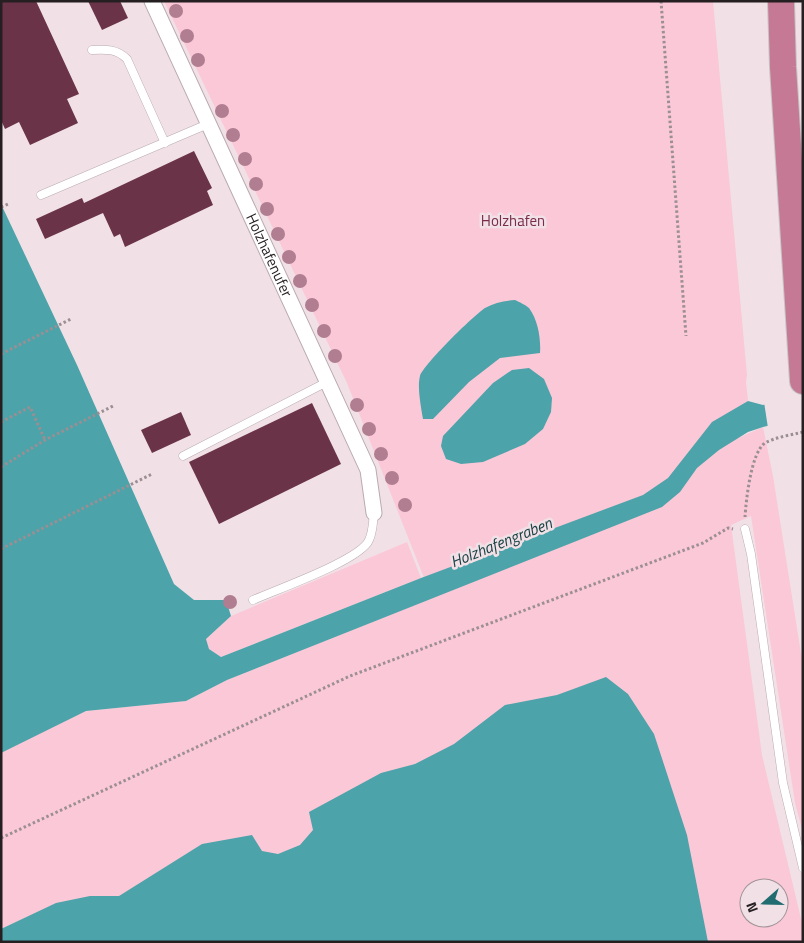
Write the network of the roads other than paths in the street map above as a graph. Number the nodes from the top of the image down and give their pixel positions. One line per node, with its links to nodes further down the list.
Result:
1 (152, 1): 4 (street, Holzhafenufer)
2 (781, 1): 7 (highway)
3 (92, 50): 5 (lane)
4 (208, 124): 5 (lane); 8 (street, Holzhafenufer)
5 (165, 143): 6 (lane)
6 (41, 195)
7 (803, 381)
8 (327, 382): 9 (lane); 10 (street, Holzhafenufer)
9 (183, 456)
10 (374, 513): 12 (lane)
11 (745, 529): 13 (lane)
12 (253, 600)
13 (803, 868)

